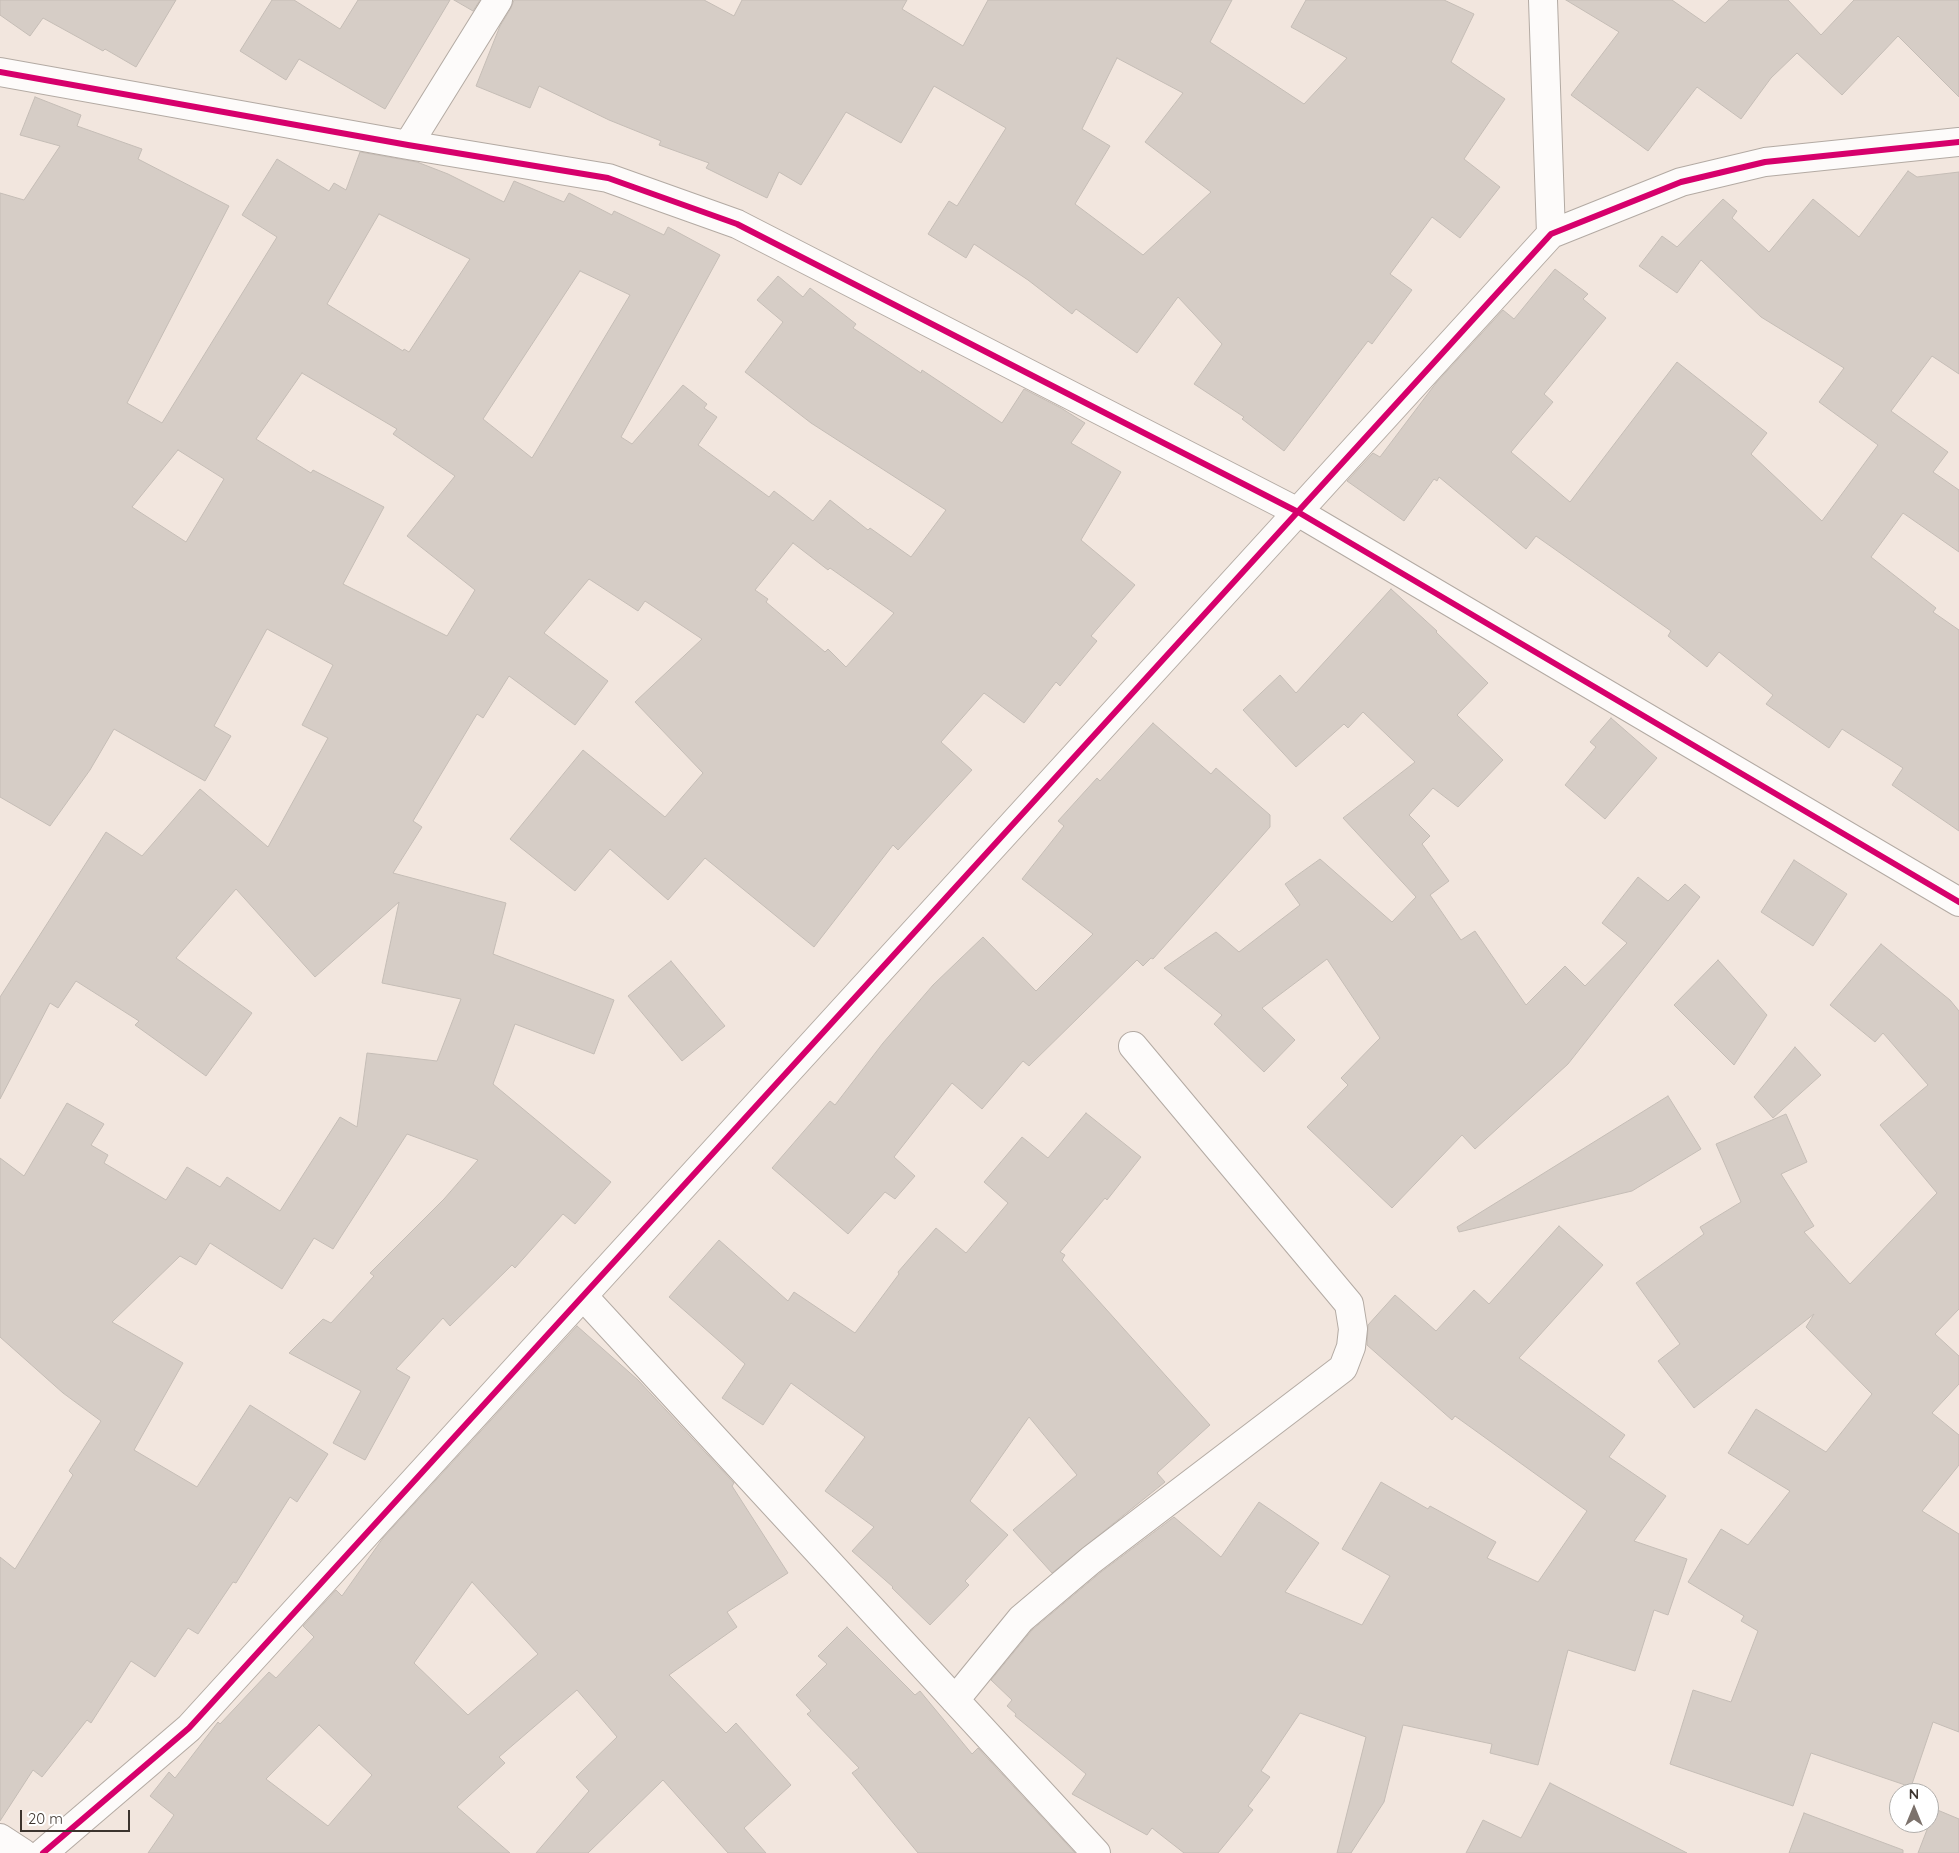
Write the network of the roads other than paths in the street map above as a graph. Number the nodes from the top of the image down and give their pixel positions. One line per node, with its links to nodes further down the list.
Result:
1 (498, 0): 5 (street)
2 (1543, 0): 6 (street)
3 (0, 72): 5 (street)
4 (1959, 142): 6 (street)
5 (408, 145): 7 (street)
6 (1551, 234): 7 (street)
7 (1298, 512): 8 (street); 10 (street)
8 (1959, 902)
9 (1133, 1046): 11 (street)
10 (583, 1296): 11 (street); 14 (street)
11 (955, 1700): 15 (street)
12 (0, 1838): 13 (street)
13 (24, 1853)
14 (42, 1853)
15 (1096, 1853)

